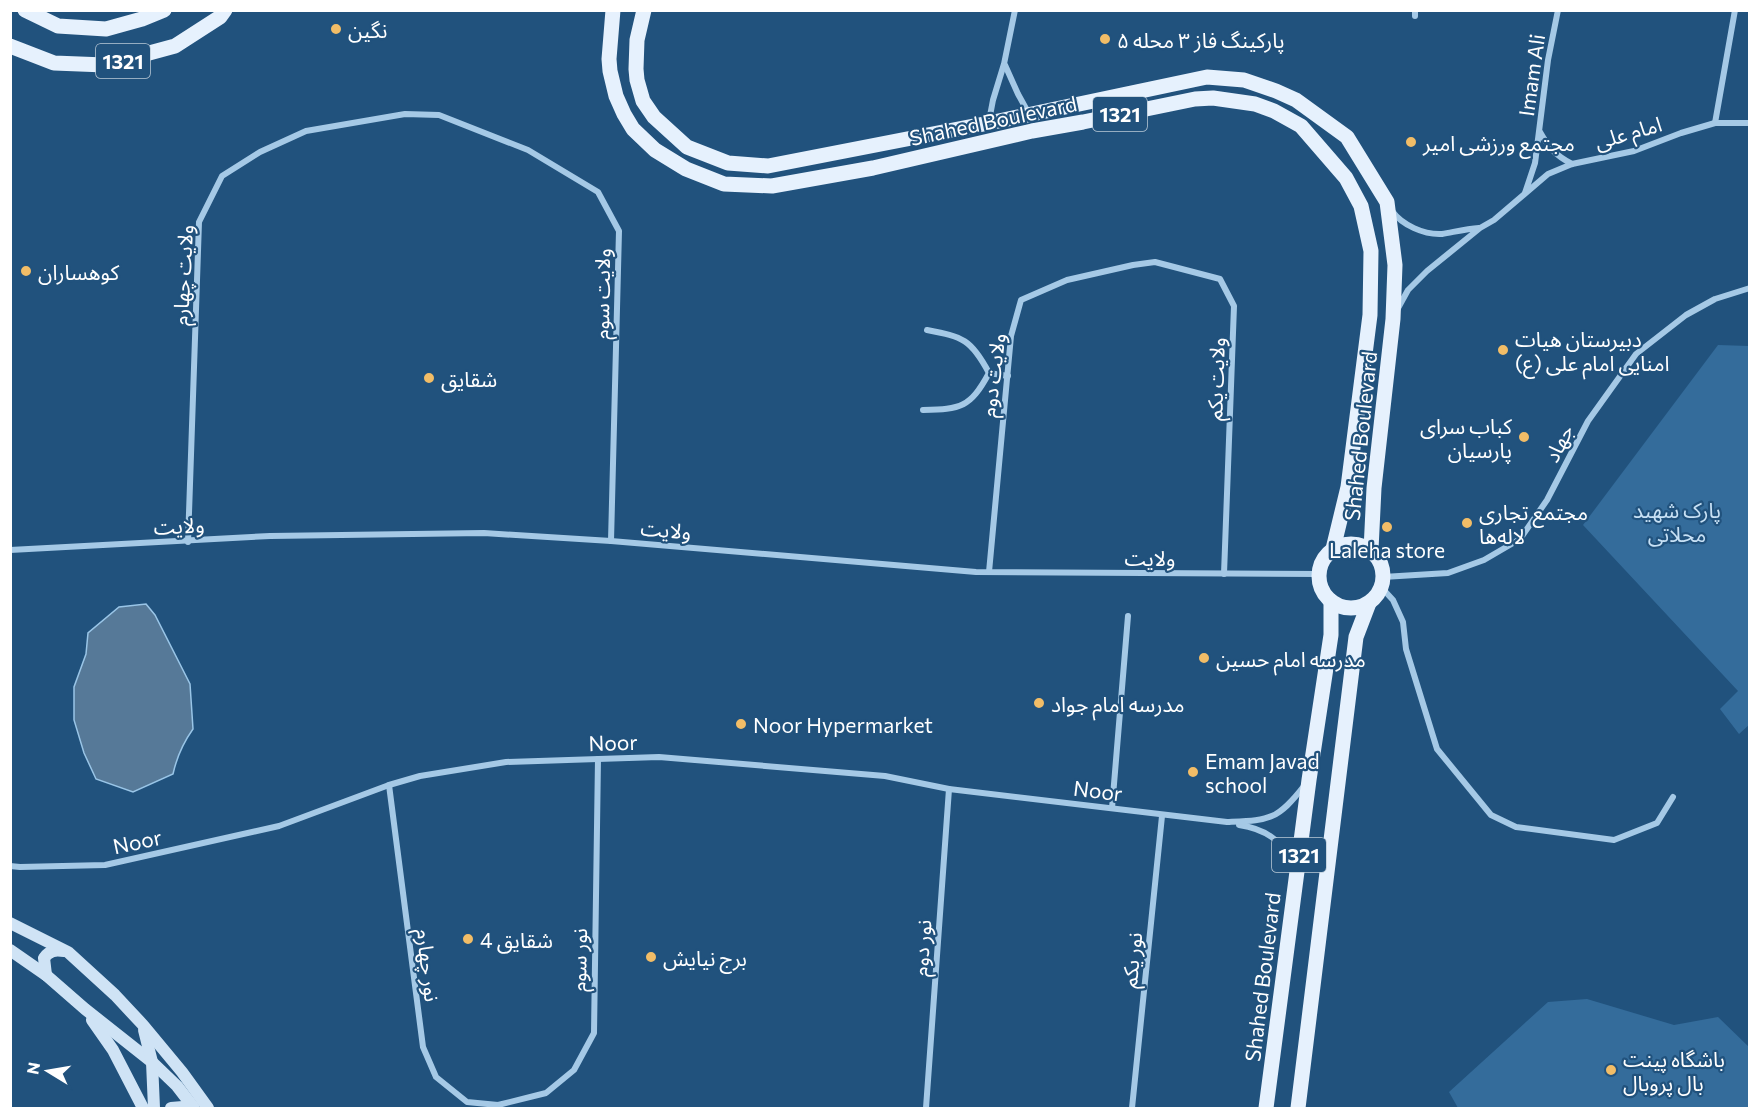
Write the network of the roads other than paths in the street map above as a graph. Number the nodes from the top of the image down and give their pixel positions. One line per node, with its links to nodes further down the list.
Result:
1 (25, 10): 2 (main road, 1321)
2 (164, 10)
3 (225, 10): 9 (main road, 1321)
4 (613, 10): 18 (main road, Shahed Boulevard / 1321)
5 (644, 10): 13 (main road, Shahed Boulevard / 1321)
6 (1015, 10): 10 (street)
7 (1558, 10): 17 (street, Imam Ali)
8 (1735, 10): 14 (street)
9 (10, 46)
10 (1004, 64): 12 (street); 13 (street)
11 (405, 114): 30 (street, ولایت سوم); 31 (street, ولایت چهارم)
12 (1029, 114): 13 (main road, Shahed Boulevard / 1321); 16 (main road); 21 (main road, Shahed Boulevard / 1321)
13 (989, 123): 18 (main road)
14 (1715, 123): 15 (street, امام علی); 19 (street, امام علی)
15 (1749, 123)
16 (1032, 131): 18 (main road, Shahed Boulevard / 1321); 32 (main road, Shahed Boulevard / 1321)
17 (1540, 132): 19 (street); 20 (street, Imam Ali)
18 (992, 139)
19 (1572, 164): 20 (street, امام علی)
20 (1525, 194): 22 (street)
21 (1387, 202): 22 (street); 25 (main road, Shahed Boulevard / 1321)
22 (1480, 228): 25 (street)
23 (1133, 265): 28 (street, ولایت دوم); 36 (street, ولایت یکم)
24 (1749, 288): 38 (street, جهاد)
25 (1393, 319): 34 (main road, Shahed Boulevard / 1321)
26 (927, 330): 27 (street)
27 (989, 374): 28 (street); 29 (street)
28 (1008, 376): 35 (street, ولایت دوم)
29 (924, 410)
30 (611, 541): 31 (street, ولایت); 35 (street, ولایت)
31 (188, 542): 33 (street, ولایت)
32 (1333, 549): 34 (main road); 37 (main road)
33 (10, 550)
34 (1371, 550): 38 (main road)
35 (989, 572): 36 (street, ولایت)
36 (1224, 574): 37 (street, ولایت)
37 (1319, 574): 39 (main road)
38 (1382, 582): 40 (main road); 46 (street)
39 (1331, 601): 40 (main road); 43 (main road, Shahed Boulevard / 1321)
40 (1369, 603): 69 (main road, 1321)
41 (1128, 616): 47 (street)
42 (598, 759): 44 (street, Noor); 45 (street, Noor); 59 (street, نور سوم)
43 (1309, 780): 49 (street); 50 (main road, Shahed Boulevard / 1321)
44 (389, 785): 51 (street, Noor); 59 (street, نور چهارم)
45 (949, 789): 47 (street, Noor); 66 (street, نور دوم)
46 (1672, 797)
47 (1112, 808): 48 (street, Noor)
48 (1162, 816): 49 (street, Noor); 67 (street, نور یکم)
49 (1227, 822): 50 (street)
50 (1298, 863): 68 (main road, Shahed Boulevard / 1321)
51 (10, 866)
52 (10, 923): 54 (main road)
53 (10, 950): 55 (main road)
54 (68, 952): 55 (main road); 57 (main road)
55 (46, 975): 56 (main road)
56 (85, 1010): 58 (main road); 60 (main road)
57 (143, 1025): 58 (main road); 65 (main road)
58 (152, 1062): 61 (main road); 64 (main road)
59 (498, 1105)
60 (143, 1108)
61 (154, 1108)
62 (171, 1108): 63 (main road)
63 (185, 1108)
64 (194, 1108)
65 (208, 1108)
66 (926, 1108)
67 (1132, 1108)
68 (1266, 1108)
69 (1298, 1108)

